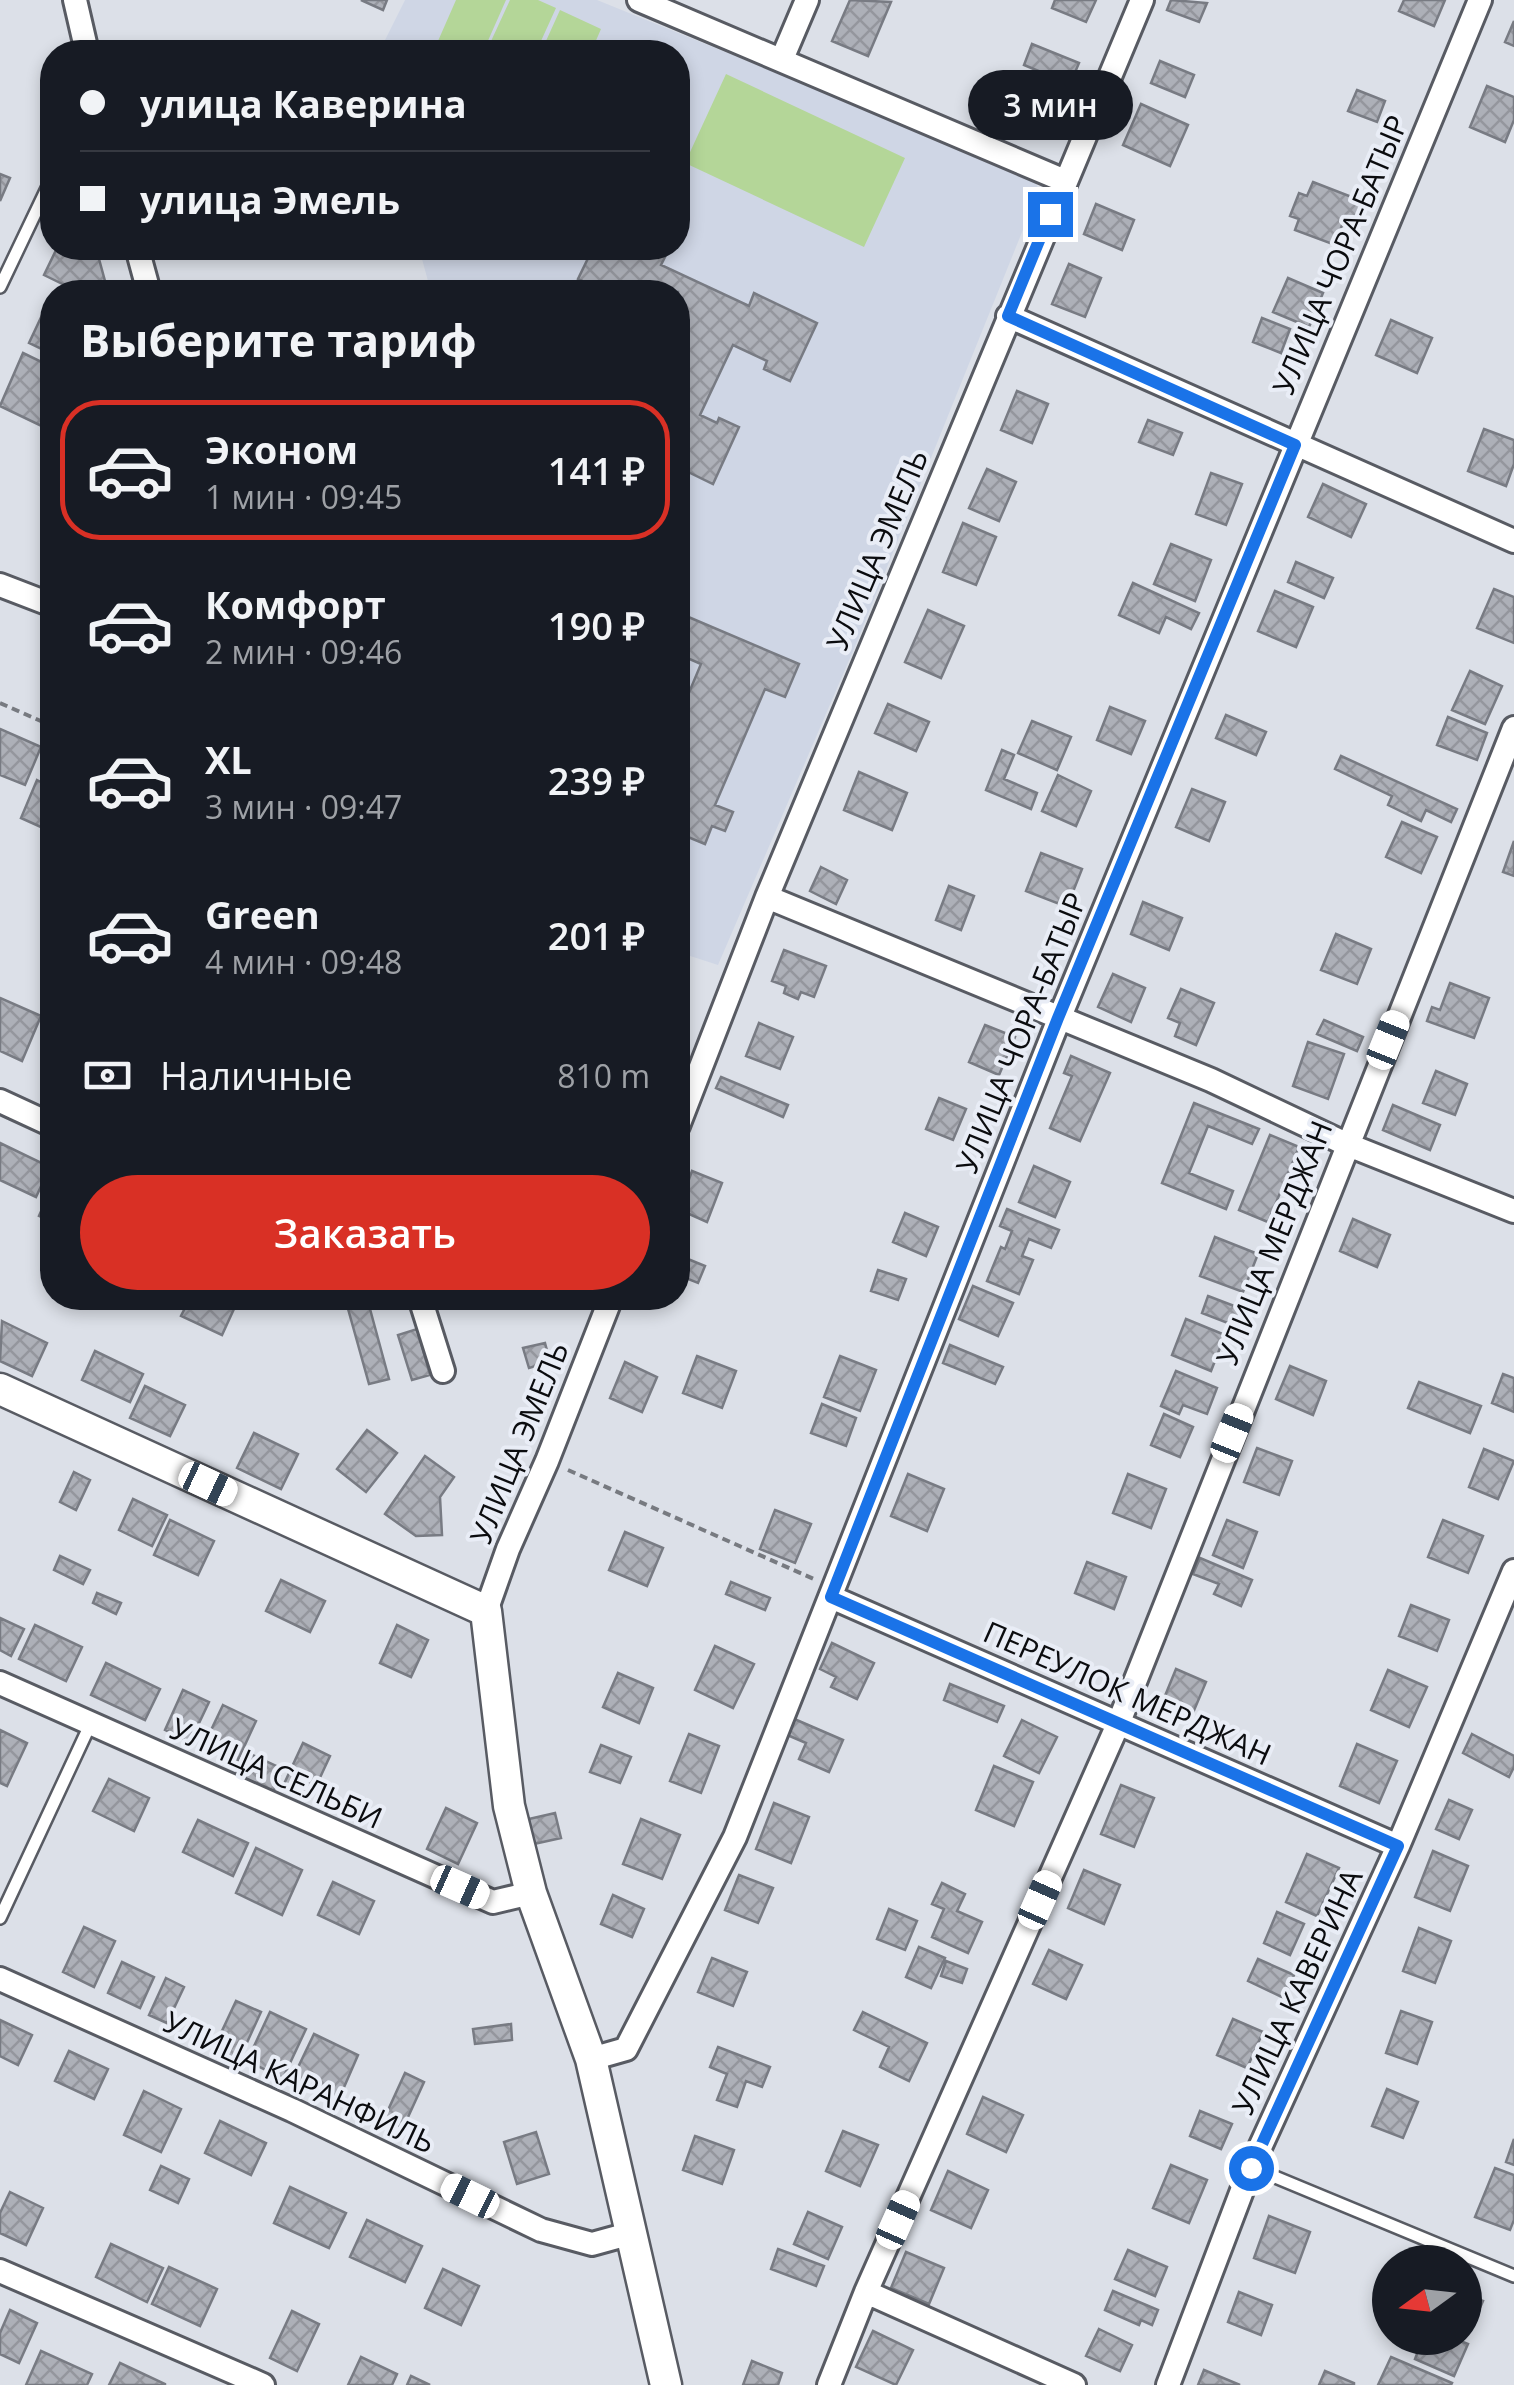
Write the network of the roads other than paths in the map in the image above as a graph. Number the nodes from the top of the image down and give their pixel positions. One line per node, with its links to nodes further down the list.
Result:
1 (76, 0): 6 (street)
2 (639, 0): 7 (street)
3 (807, 0): 7 (street)
4 (1142, 0): 8 (street, УЛИЦА ЭМЕЛЬ)
5 (1480, 0): 12 (street, УЛИЦА ЧОРА-БАТЫР)
6 (85, 40)
7 (782, 59): 8 (street)
8 (1065, 180): 11 (street, УЛИЦА ЭМЕЛЬ)
9 (40, 203): 10 (lane)
10 (0, 287)
11 (1008, 316): 12 (street); 17 (street, УЛИЦА ЭМЕЛЬ)
12 (1295, 445): 13 (street); 18 (street, УЛИЦА ЧОРА-БАТЫР)
13 (1514, 541)
14 (0, 585): 15 (street)
15 (40, 600)
16 (1514, 728): 22 (street, УЛИЦА МЕРДЖАН)
17 (767, 897): 18 (street); 19 (street, УЛИЦА ЭМЕЛЬ)
18 (1058, 1018): 22 (street); 29 (street, УЛИЦА ЧОРА-БАТЫР)
19 (690, 1095)
20 (0, 1102): 21 (street)
21 (40, 1120)
22 (1346, 1144): 23 (street); 32 (street, УЛИЦА МЕРДЖАН)
23 (1514, 1211)
24 (424, 1310): 26 (street)
25 (606, 1310): 30 (street, УЛИЦА ЭМЕЛЬ)
26 (442, 1372)
27 (0, 1390): 30 (street)
28 (1514, 1572): 34 (street, УЛИЦА КАВЕРИНА)
29 (832, 1593): 32 (street, ПЕРЕУЛОК МЕРДЖАН); 38 (street, УЛИЦА ЧОРА-БАТЫР)
30 (486, 1611): 35 (street)
31 (0, 1683): 33 (street, УЛИЦА СЕЛЬБИ)
32 (1118, 1722): 34 (street, ПЕРЕУЛОК МЕРДЖАН); 43 (street, УЛИЦА МЕРДЖАН)
33 (90, 1726): 35 (street, УЛИЦА СЕЛЬБИ); 36 (lane)
34 (1398, 1846): 39 (street, УЛИЦА КАВЕРИНА)
35 (531, 1893): 38 (street)
36 (0, 1918)
37 (0, 1978): 40 (street, УЛИЦА КАРАНФИЛЬ)
38 (591, 2059): 40 (street)
39 (1251, 2168): 42 (lane); 48 (street, УЛИЦА КАВЕРИНА)
40 (632, 2233): 45 (street)
41 (0, 2271): 44 (street)
42 (1514, 2276)
43 (866, 2292): 46 (street, УЛИЦА МЕРДЖАН); 47 (street)
44 (263, 2385)
45 (666, 2385)
46 (829, 2385)
47 (1074, 2385)
48 (1168, 2385)

